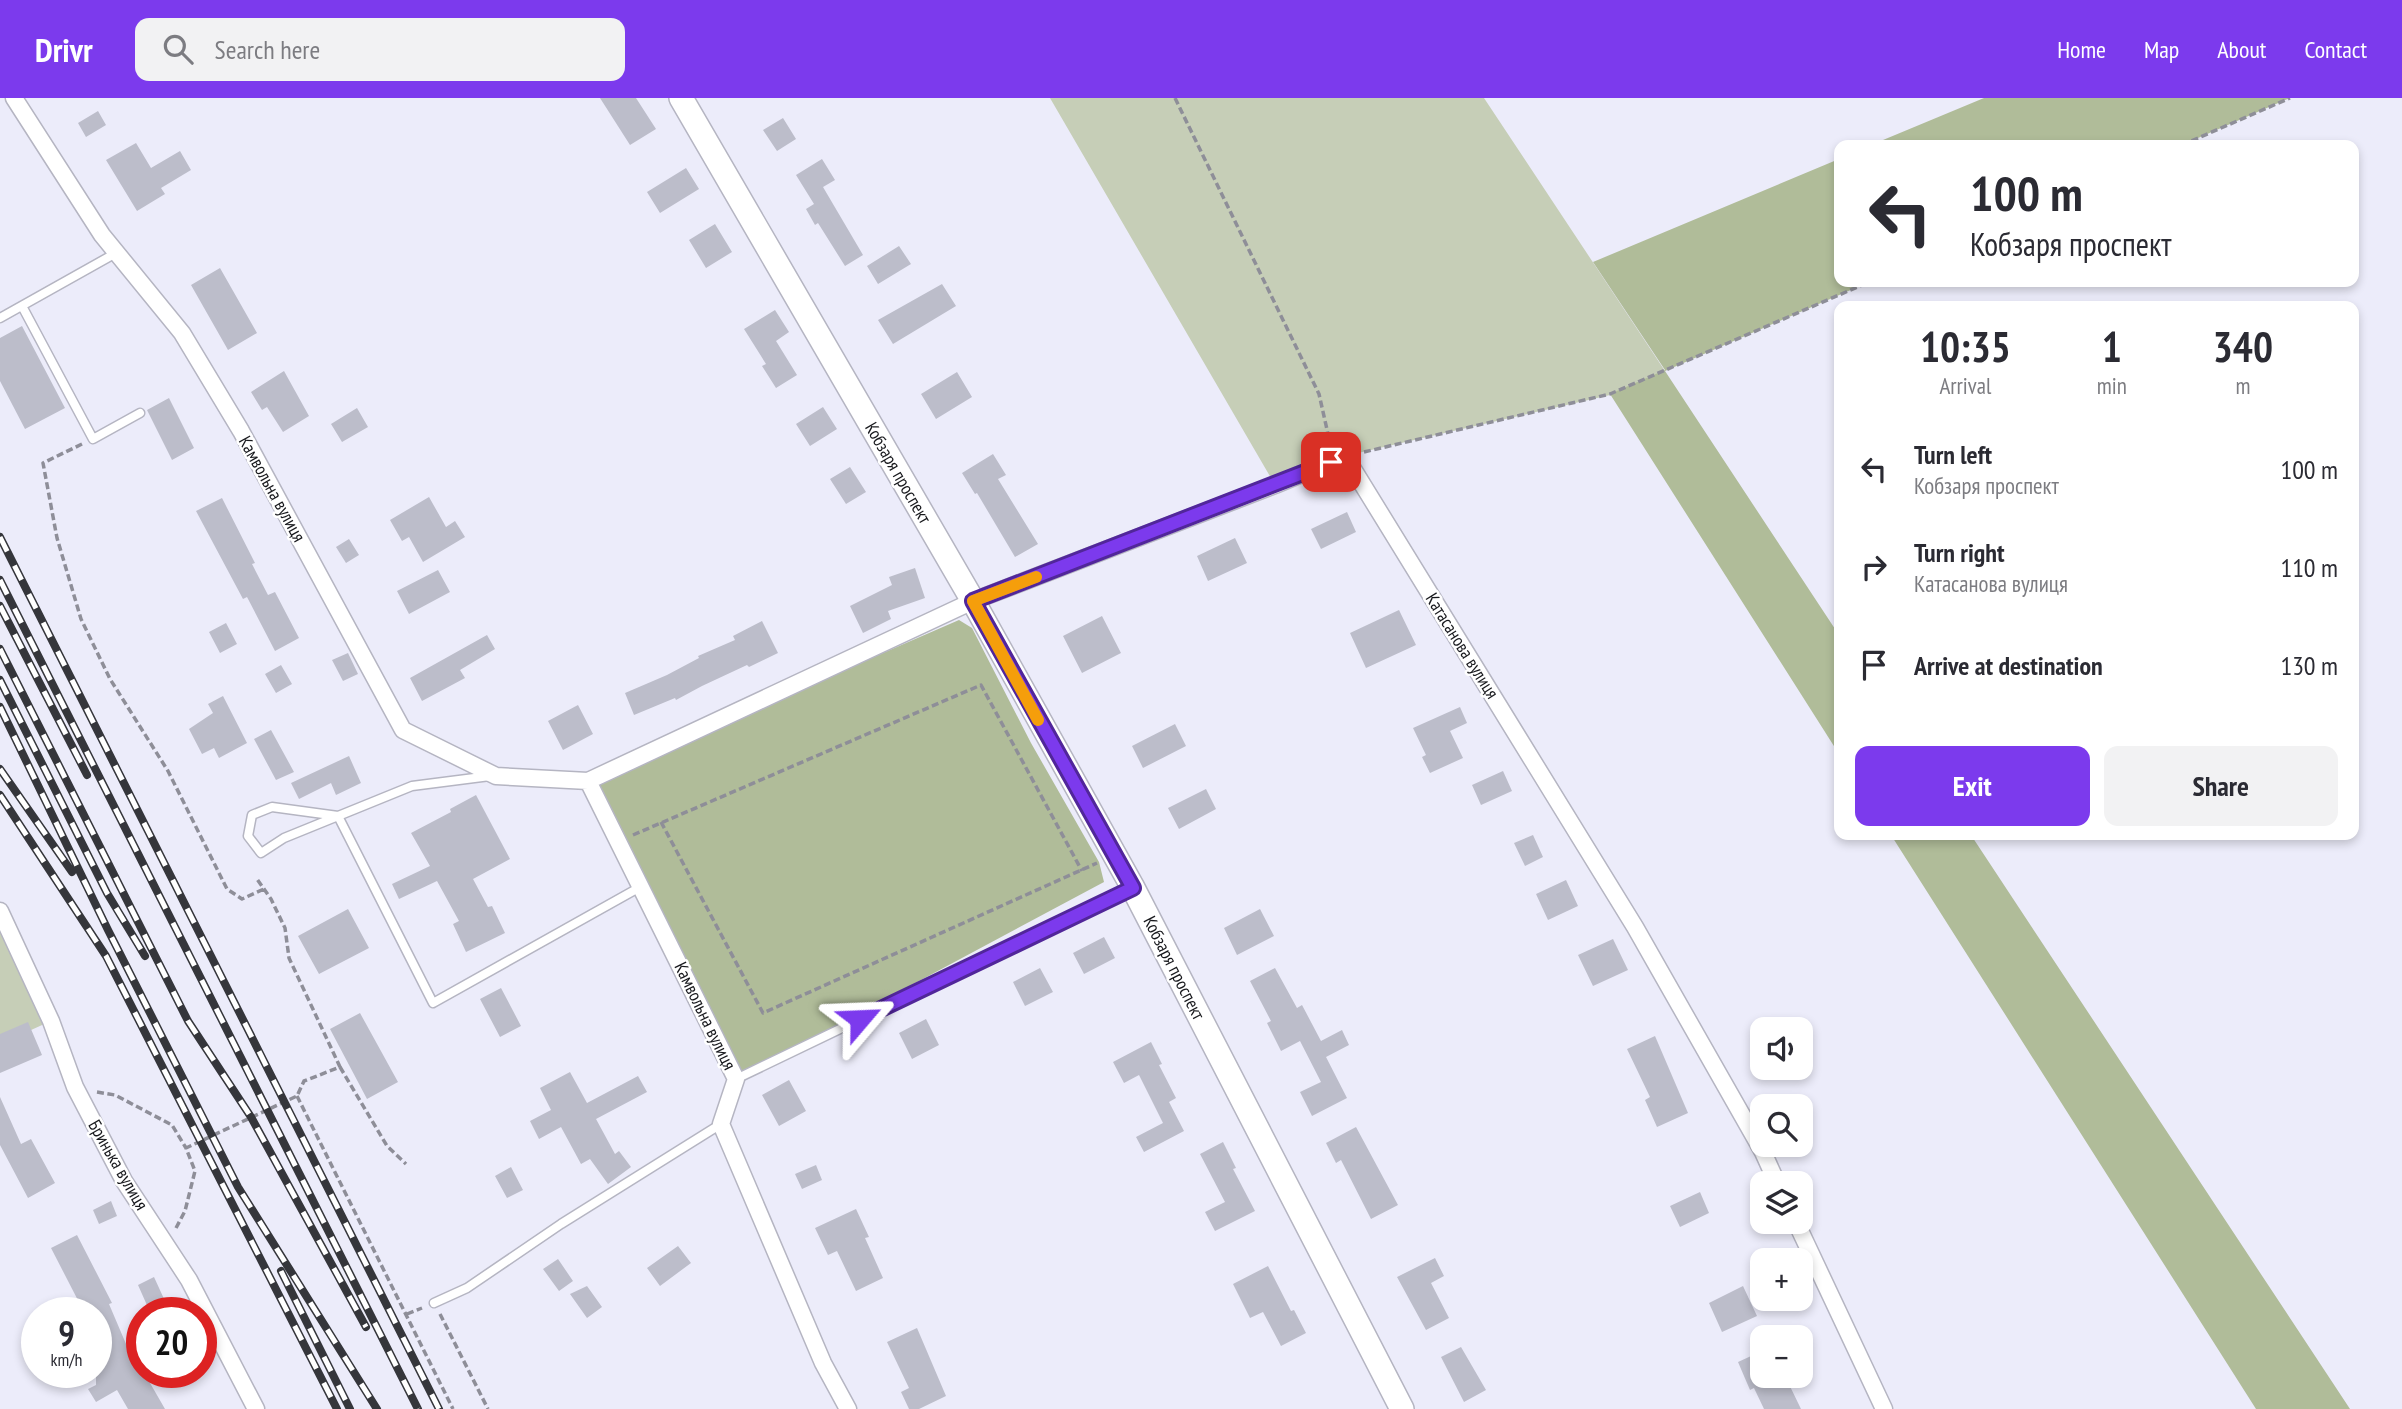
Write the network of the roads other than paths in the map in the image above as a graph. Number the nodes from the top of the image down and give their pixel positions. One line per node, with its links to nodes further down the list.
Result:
1 (14, 98): 3 (street, Камвольна вулиця)
2 (681, 98): 7 (main road, Кобзаря проспект)
3 (116, 253): 4 (lane); 8 (street, Камвольна вулиця)
4 (22, 306): 5 (lane); 6 (lane)
5 (0, 318)
6 (140, 413)
7 (973, 601): 9 (street, Камвольна вулиця); 12 (main road, Кобзаря проспект); 16 (street, Катасанова вулиця)
8 (496, 775): 9 (street, Камвольна вулиця); 10 (lane)
9 (588, 781): 11 (street, Камвольна вулиця)
10 (338, 816): 10 (lane); 11 (lane)
11 (642, 886): 14 (street, Камвольна вулиця)
12 (1133, 888): 14 (lane); 21 (main road, Кобзаря проспект)
13 (0, 911): 19 (street, Бринька вулиця)
14 (736, 1079): 15 (street, Камвольна вулиця)
15 (721, 1124): 18 (lane); 20 (street)
16 (1772, 1171)
17 (1802, 1234): 22 (street)
18 (434, 1303)
19 (256, 1409)
20 (848, 1409)
21 (1402, 1409)
22 (1884, 1409)

